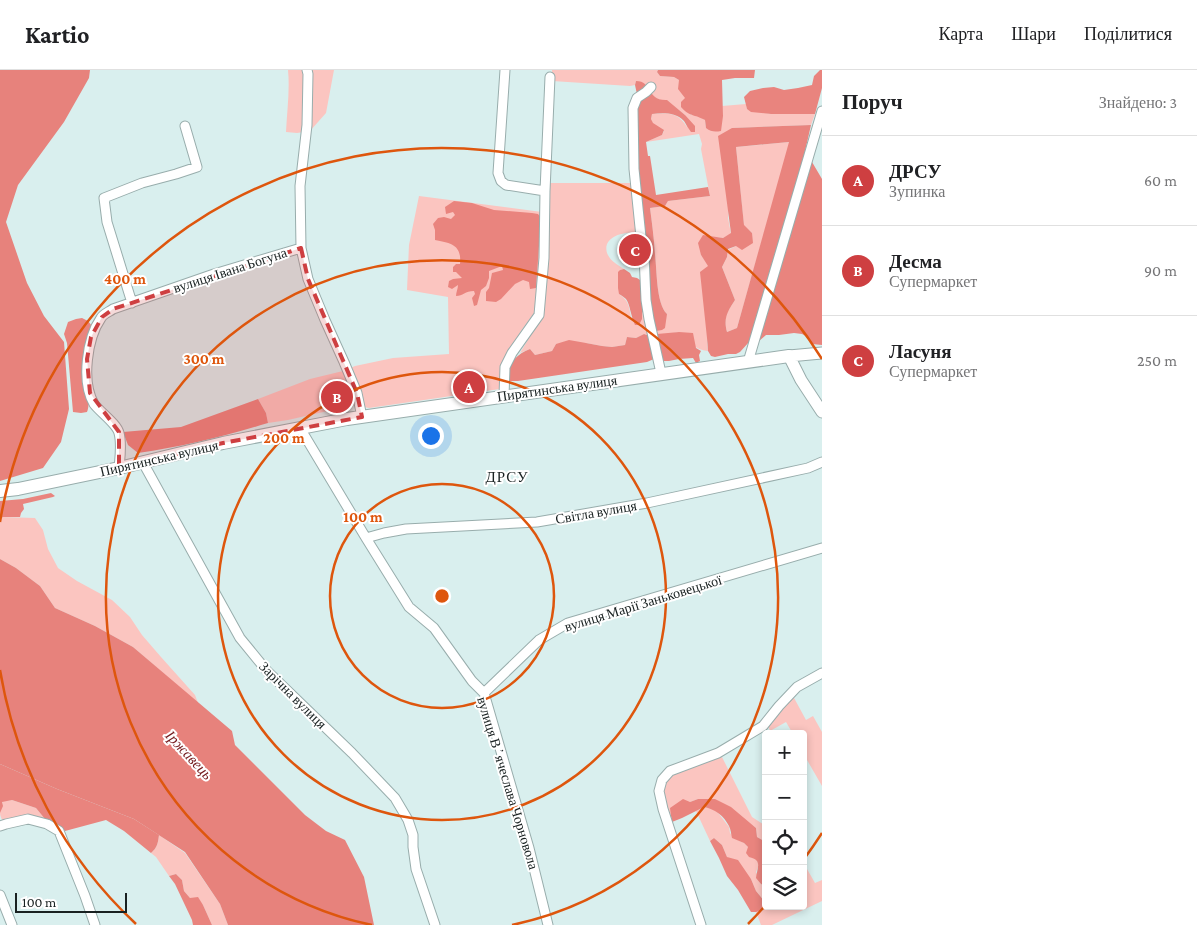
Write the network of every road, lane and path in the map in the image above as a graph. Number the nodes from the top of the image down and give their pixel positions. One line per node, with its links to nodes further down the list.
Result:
1 (505, 70): 7 (street)
2 (308, 71): 8 (street, вулиця Івана Богуна)
3 (550, 77): 7 (street)
4 (651, 87): 13 (street)
5 (822, 111): 12 (street)
6 (185, 126): 9 (street)
7 (546, 191): 14 (street)
8 (301, 248): 9 (street, вулиця Івана Богуна); 16 (street, вулиця Івана Богуна)
9 (132, 303): 20 (street, вулиця Івана Богуна)
10 (822, 353): 11 (street, Пирятинська вулиця)
11 (789, 356): 12 (main road, Пирятинська вулиця); 15 (street)
12 (748, 362): 13 (main road, Пирятинська вулиця)
13 (661, 373): 14 (main road, Пирятинська вулиця)
14 (504, 396): 16 (main road, Пирятинська вулиця)
15 (822, 412)
16 (362, 417): 17 (main road, Пирятинська вулиця)
17 (300, 428): 18 (main road, Пирятинська вулиця); 22 (street, вулиця Вʼячеслава Чорновола)
18 (144, 461): 20 (main road, Пирятинська вулиця); 30 (street, Зарічна вулиця)
19 (822, 462): 22 (street, Світла вулиця)
20 (119, 468): 21 (main road, Пирятинська вулиця)
21 (0, 491)
22 (366, 538): 25 (street, вулиця Вʼячеслава Чорновола)
23 (822, 548): 25 (street, вулиця Марії Заньковецької)
24 (822, 673): 32 (street)
25 (484, 693): 31 (street, вулиця Вʼячеслава Чорновола)
26 (0, 826): 29 (street)
27 (0, 896): 28 (street)
28 (12, 925)
29 (95, 925)
30 (435, 925)
31 (548, 925)
32 (701, 925)

